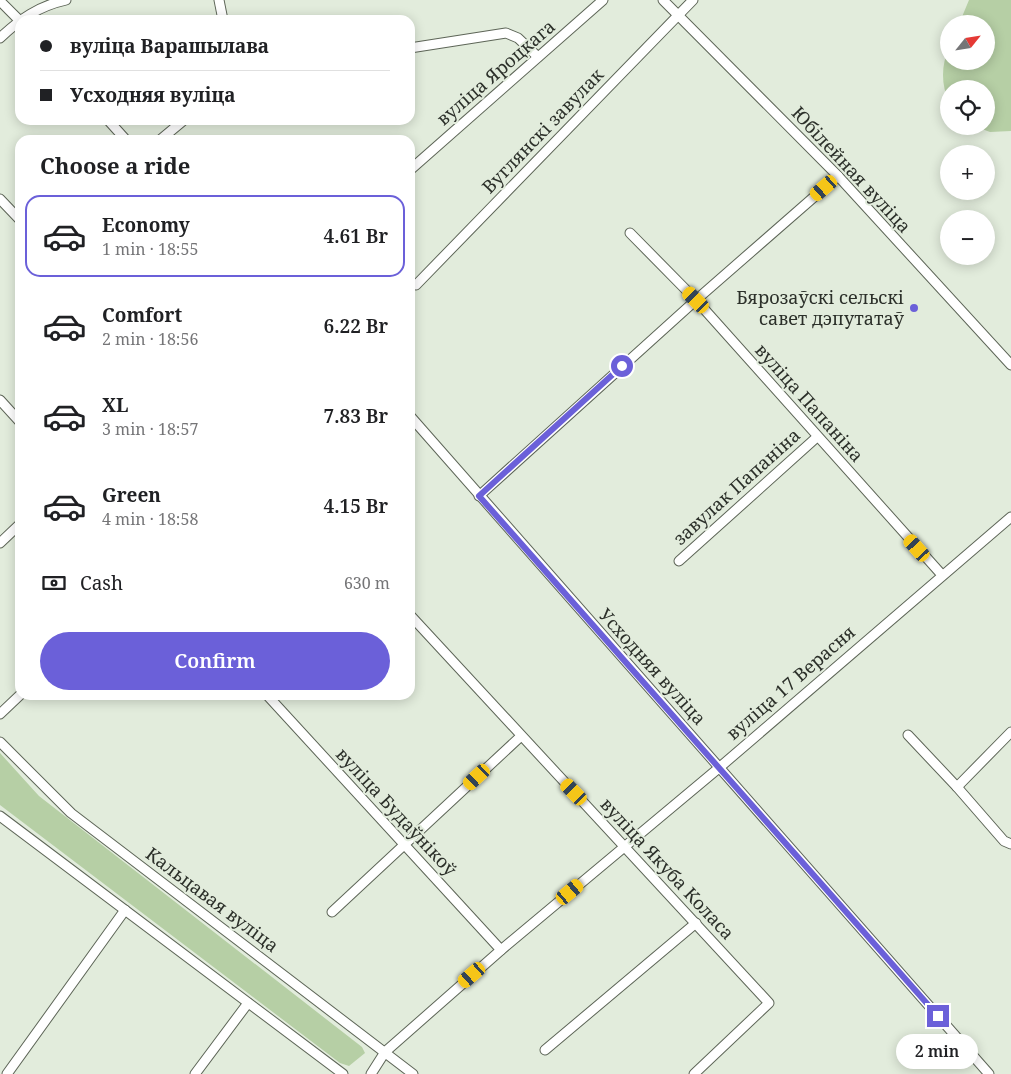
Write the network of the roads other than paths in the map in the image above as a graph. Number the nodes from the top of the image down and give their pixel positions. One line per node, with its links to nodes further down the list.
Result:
1 (66, 0): 7 (street)
2 (219, 0): 8 (street)
3 (603, 0): 14 (street, вуліца Яроцкага)
4 (663, 0): 9 (street, Юбілейная вуліца)
5 (693, 0): 9 (street, Вуглянскі завулак)
6 (0, 1): 10 (street)
7 (28, 15)
8 (223, 15)
9 (678, 15): 20 (street, Юбілейная вуліца); 24 (street, Вуглянскі завулак)
10 (15, 16)
11 (15, 25): 12 (street)
12 (0, 38)
13 (415, 47): 14 (street)
14 (538, 57): 19 (street, вуліца Яроцкага)
15 (112, 125): 17 (street)
16 (178, 125): 18 (street)
17 (122, 135)
18 (166, 135)
19 (415, 166)
20 (838, 176): 25 (street); 26 (street, Юбілейная вуліца)
21 (0, 199): 22 (street)
22 (15, 215)
23 (630, 233): 25 (street, вуліца Папаніна)
24 (416, 285)
25 (696, 300): 30 (street, вуліца Папаніна); 31 (street)
26 (1011, 365)
27 (0, 400): 28 (street)
28 (15, 416)
29 (415, 422): 31 (street, Усходняя вуліца)
30 (817, 437): 35 (street, завулак Папаніна); 36 (street, вуліца Папаніна)
31 (479, 496): 45 (street, Усходняя вуліца)
32 (1011, 518): 36 (street, вуліца 17 Верасня)
33 (15, 529): 34 (street)
34 (0, 543)
35 (679, 561)
36 (942, 575): 45 (street, вуліца 17 Верасня)
37 (415, 621): 43 (street, вуліца Якуба Коласа)
38 (15, 700): 40 (street)
39 (272, 700): 49 (street, вуліца Будаўнікоў)
40 (0, 714)
41 (1011, 732): 46 (street)
42 (908, 735): 46 (street)
43 (520, 737): 49 (street); 50 (street, вуліца Якуба Коласа)
44 (0, 742): 57 (street, Кальцавая вуліца)
45 (720, 767): 50 (street, вуліца 17 Верасня); 64 (street, Усходняя вуліца)
46 (957, 787): 48 (street)
47 (1, 818): 51 (street)
48 (1011, 844)
49 (404, 845): 52 (street); 54 (street, вуліца Будаўнікоў)
50 (625, 846): 53 (street, вуліца Якуба Коласа); 54 (street, вуліца 17 Верасня)
51 (125, 910): 55 (street); 58 (street)
52 (332, 912)
53 (696, 923): 56 (street); 63 (street, вуліца Якуба Коласа)
54 (501, 950): 57 (street, вуліца 17 Верасня)
55 (248, 1002): 59 (street); 60 (street)
56 (546, 1050)
57 (385, 1052): 61 (street, вуліца 17 Верасня); 62 (street, Кальцавая вуліца)
58 (7, 1074)
59 (195, 1074)
60 (343, 1074)
61 (371, 1074)
62 (413, 1074)
63 (694, 1074)
64 (989, 1074)

